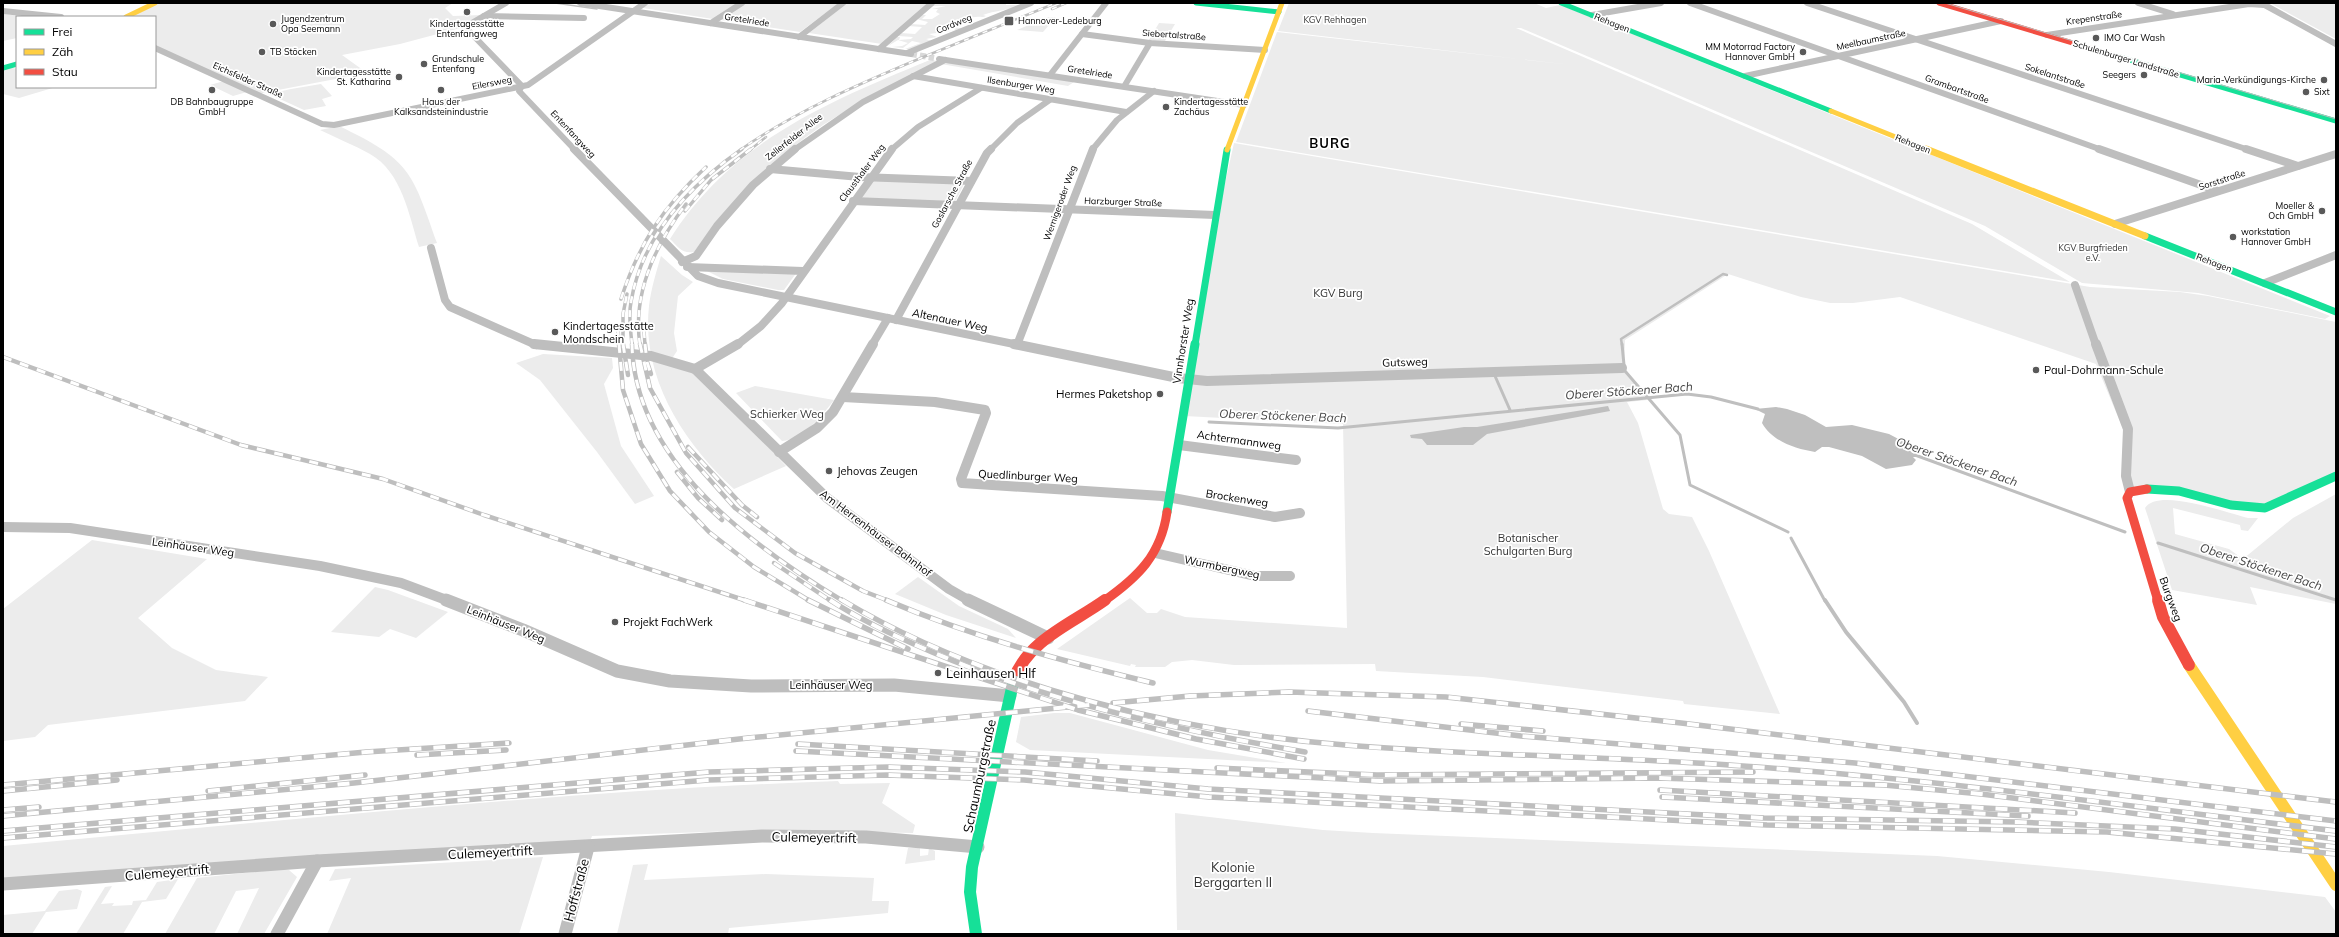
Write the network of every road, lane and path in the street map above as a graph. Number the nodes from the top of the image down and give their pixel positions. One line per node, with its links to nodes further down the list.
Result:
1 (155, 3): 25 (street)
2 (506, 3): 26 (street, Entenfangweg)
3 (580, 3): 21 (street, Gretelriede)
4 (645, 3): 21 (street, Eilersweg)
5 (742, 3): 29 (street)
6 (843, 3): 32 (street)
7 (932, 3): 37 (street)
8 (1030, 3): 39 (street, Cordweg)
9 (1106, 3): 30 (street)
10 (1196, 3): 19 (street)
11 (1561, 3): 22 (street, Rehagen)
12 (1662, 3): 22 (street)
13 (1690, 3): 40 (street, Grambartstraße)
14 (1807, 3): 33 (street, Sokelantstraße)
15 (1939, 3): 28 (street, Schulenburger Landstraße)
16 (1955, 3): 31 (street, Schulenburger Landstraße)
17 (2138, 3): 23 (street)
18 (2263, 4): 23 (street, Krepenstraße); 35 (street)
19 (1281, 7): 38 (street, Vinnhorster Weg)
20 (3, 11): 24 (street)
21 (632, 11): 29 (street, Gretelriede); 49 (street, Eilersweg)
22 (1592, 15): 47 (street, Rehagen)
23 (2177, 15): 31 (street, Krepenstraße)
24 (51, 16)
25 (128, 16)
26 (484, 16): 27 (street); 49 (street, Entenfangweg)
27 (584, 18)
28 (2001, 21): 31 (street, Schulenburger Landstraße); 33 (street, Meelbaumstraße)
29 (711, 23): 32 (street, Gretelriede)
30 (1082, 34): 34 (street, Siebertalstraße); 45 (street)
31 (2051, 34): 55 (street, Schulenburger Landstraße); 56 (street, Schulenburger Landstraße)
32 (799, 37): 37 (street, Gretelriede)
33 (1917, 39): 40 (street, Meelbaumstraße); 59 (street, Sokelantstraße)
34 (1150, 43): 38 (street, Siebertalstraße); 48 (street)
35 (2336, 44)
36 (156, 48): 57 (street, Eichsfelder Straße)
37 (879, 49): 39 (street, Gretelriede)
38 (1265, 50): 53 (street, Vinnhorster Weg)
39 (909, 54)
40 (1838, 56): 47 (street, Meelbaumstraße); 63 (street, Grambartstraße)
41 (934, 58): 42 (street, Gretelriede)
42 (945, 60): 45 (street, Gretelriede); 46 (street, Zellerfelder Allee)
43 (16, 64): 44 (street)
44 (3, 68)
45 (1050, 75): 51 (street, Gretelriede)
46 (913, 76): 50 (street, Ilsenburger Weg); 60 (street, Zellerfelder Allee)
47 (1744, 76): 68 (street, Rehagen)
48 (1125, 85)
49 (522, 86): 57 (street, Eilersweg); 71 (street, Entenfangweg)
50 (981, 88): 52 (street, Ilsenburger Weg); 61 (street, Clausthaler Weg)
51 (1154, 91): 53 (street, Gretelriede); 54 (street, Wernigeroder Weg)
52 (1051, 100): 54 (street, Ilsenburger Weg); 62 (street, Goslarsche Straße)
53 (1244, 105): 67 (street, Vinnhorster Weg)
54 (1126, 112): 66 (street, Wernigeroder Weg)
55 (2336, 116)
56 (2336, 121)
57 (334, 125)
58 (2336, 154): 59 (street, Sorststraße)
59 (2298, 166): 63 (street, Sorststraße)
60 (770, 168): 61 (street); 71 (street, Zellerfelder Allee)
61 (869, 177): 62 (street); 64 (street, Clausthaler Weg)
62 (971, 181): 65 (street, Goslarsche Straße)
63 (2218, 191): 68 (street, Sorststraße)
64 (853, 201): 65 (street, Harzburger Straße); 72 (street, Clausthaler Weg)
65 (958, 205): 66 (street, Harzburger Straße); 78 (street, Goslarsche Straße)
66 (1068, 210): 67 (street, Harzburger Straße); 79 (street, Wernigeroder Weg)
67 (1215, 215): 82 (street, Vinnhorster Weg)
68 (2114, 224): 74 (street, Rehagen)
69 (431, 248): 81 (street, Am Herrenhäuser Bahnhof)
70 (2336, 255): 74 (street)
71 (685, 265): 72 (street); 73 (street, Entenfangweg)
72 (803, 271): 76 (street, Clausthaler Weg)
73 (707, 280): 76 (street, Altenauer Weg)
74 (2265, 283): 77 (street, Rehagen)
75 (2075, 285): 88 (street, Burgweg)
76 (786, 297): 78 (street, Altenauer Weg); 81 (street, Clausthaler Weg)
77 (2336, 312)
78 (892, 319): 79 (street, Altenauer Weg); 83 (street)
79 (1017, 345): 82 (street, Altenauer Weg)
80 (1622, 368): 82 (street, Gutsweg)
81 (695, 369): 85 (street, Am Herrenhäuser Bahnhof)
82 (1189, 379): 84 (street, Vinnhorster Weg)
83 (843, 397): 85 (street); 89 (street, Quedlinburger Weg)
84 (1179, 445): 86 (street, Achtermannweg); 89 (street, Vinnhorster Weg)
85 (779, 452): 94 (street, Am Herrenhäuser Bahnhof)
86 (1296, 460)
87 (2336, 476): 88 (street)
88 (2130, 492): 100 (street, Burgweg)
89 (1170, 498): 90 (street, Brockenweg); 92 (street, Vinnhorster Weg)
90 (1300, 513)
91 (3, 527): 95 (street, Leinhäuser Weg)
92 (1155, 552): 93 (street, Wurmbergweg); 94 (street, Vinnhorster Weg)
93 (1290, 576)
94 (1048, 638): 95 (street, Schaumburgstraße)
95 (1010, 696): 97 (street, Schaumburgstraße)
96 (588, 846): 97 (street, Culemeyertrift); 98 (street, Culemeyertrift); 102 (street, Hoffstraße)
97 (978, 847): 103 (street, Schaumburgstraße)
98 (317, 861): 99 (street, Culemeyertrift); 101 (street)
99 (3, 884)
100 (2336, 885)
101 (278, 934)
102 (565, 934)
103 (976, 934)

